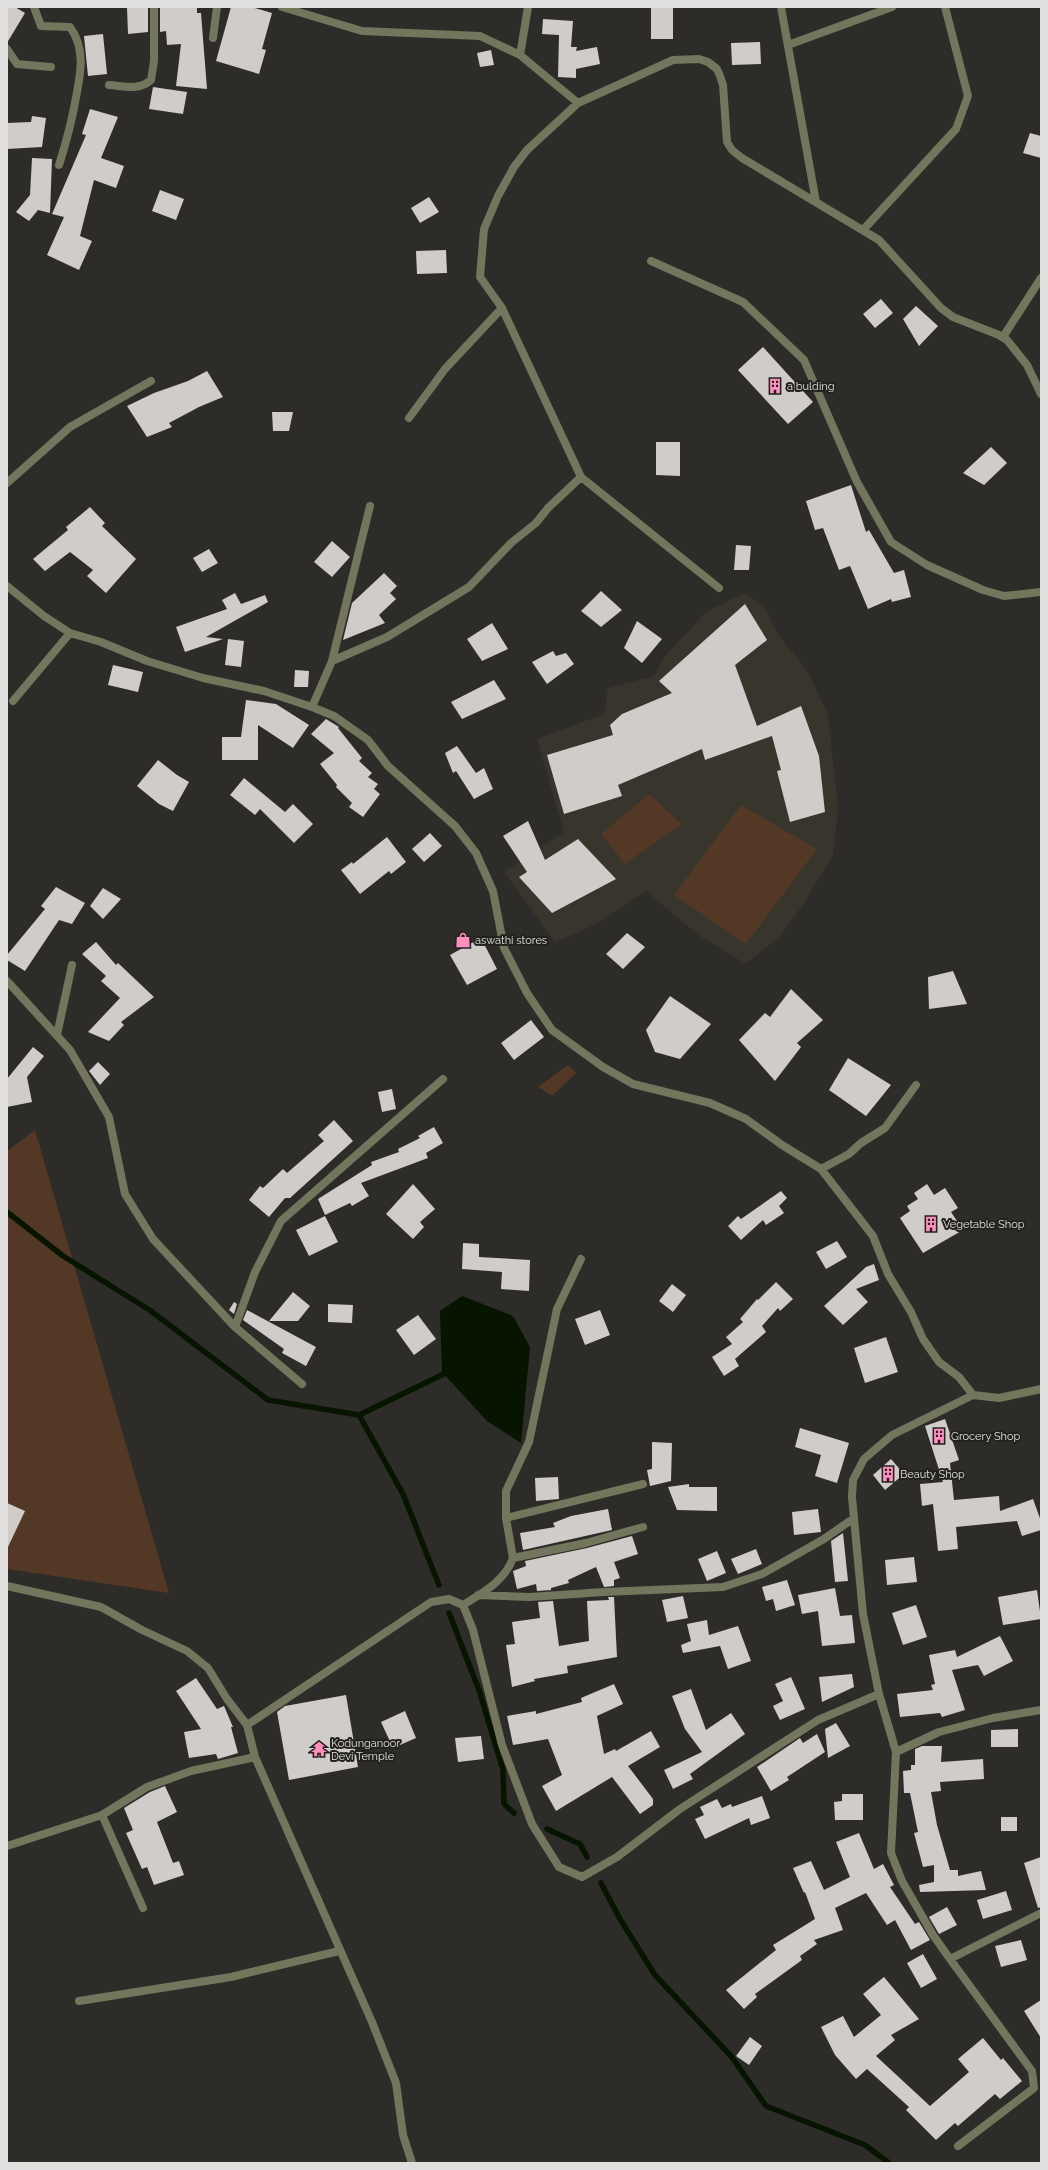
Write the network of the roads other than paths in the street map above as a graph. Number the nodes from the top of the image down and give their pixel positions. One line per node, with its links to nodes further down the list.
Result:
1 (34, 7): 16 (street)
2 (154, 7): 14 (street)
3 (217, 7): 9 (street)
4 (282, 7): 12 (street)
5 (528, 7): 12 (street)
6 (781, 7): 10 (street)
7 (892, 7): 10 (street)
8 (945, 7): 18 (street)
9 (214, 38)
10 (788, 45): 17 (street)
11 (7, 49): 13 (street)
12 (520, 54): 15 (street)
13 (51, 67)
14 (109, 85)
15 (578, 103): 17 (street); 21 (street)
16 (59, 165)
17 (816, 202): 18 (street)
18 (863, 230): 22 (street)
19 (651, 261): 31 (street)
20 (1041, 278): 22 (street)
21 (502, 308): 25 (street); 26 (street)
22 (1003, 337): 24 (street)
23 (151, 381): 27 (street)
24 (1041, 394)
25 (409, 418)
26 (581, 477): 30 (street); 33 (street)
27 (7, 483)
28 (370, 506): 33 (street)
29 (7, 586): 32 (street)
30 (719, 588)
31 (1041, 592)
32 (70, 633): 34 (street); 35 (street)
33 (332, 661): 35 (street)
34 (12, 701)
35 (312, 707): 41 (street)
36 (72, 965): 38 (street)
37 (7, 981): 38 (street)
38 (56, 1035): 43 (street)
39 (443, 1079): 43 (street)
40 (916, 1085): 41 (street)
41 (821, 1169): 46 (street)
42 (581, 1259): 48 (street)
43 (235, 1327): 44 (street)
44 (302, 1384)
45 (1041, 1389): 46 (street)
46 (973, 1395): 49 (street)
47 (643, 1484): 48 (street)
48 (506, 1518): 51 (street)
49 (854, 1518): 53 (street); 55 (street)
50 (642, 1527): 51 (street)
51 (513, 1558): 53 (street)
52 (7, 1586): 57 (street)
53 (478, 1595): 54 (street)
54 (463, 1605): 55 (street); 57 (street)
55 (879, 1694): 58 (street)
56 (1041, 1710): 58 (street)
57 (247, 1724): 59 (street)
58 (896, 1752): 65 (street)
59 (255, 1757): 60 (street); 64 (street)
60 (102, 1815): 61 (street); 62 (street)
61 (7, 1846)
62 (143, 1908)
63 (1041, 1913): 65 (street)
64 (339, 1951): 66 (street); 68 (street)
65 (950, 1959): 67 (street)
66 (79, 2001)
67 (958, 2146)
68 (412, 2163)

